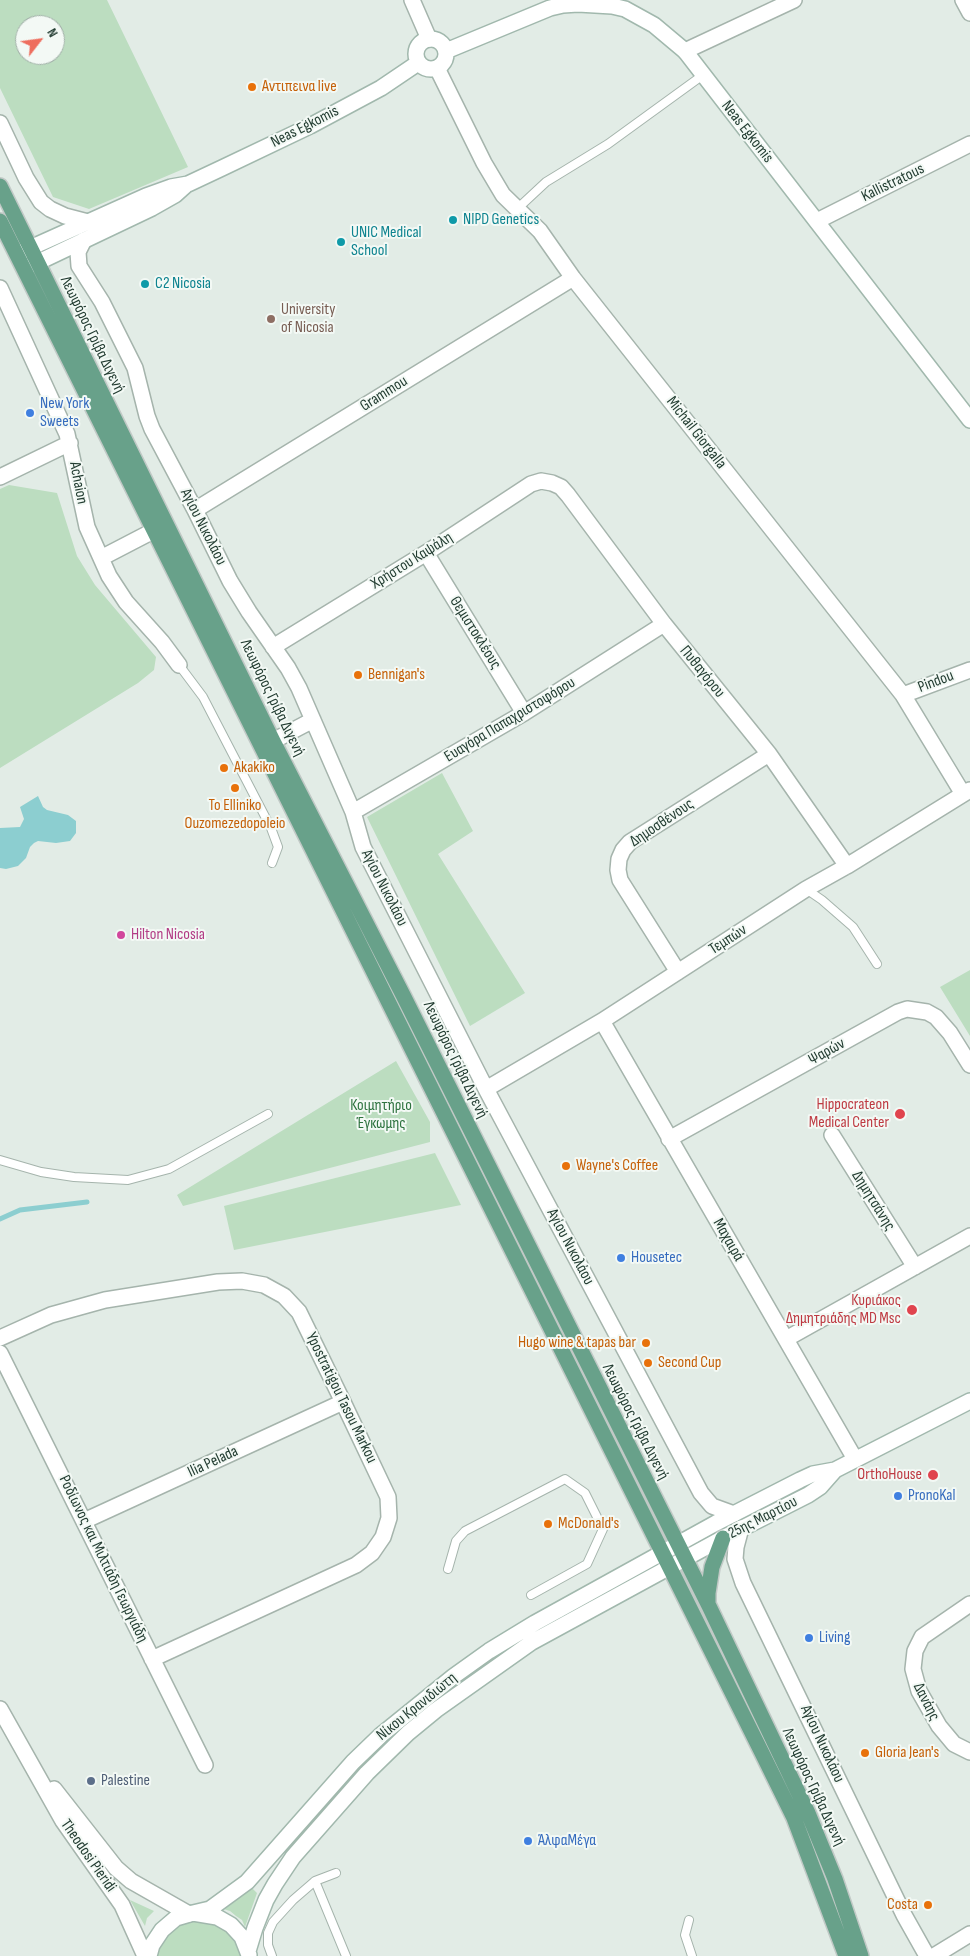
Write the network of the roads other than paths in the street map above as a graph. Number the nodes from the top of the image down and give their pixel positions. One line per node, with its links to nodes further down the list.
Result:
1 (412, 0): 5 (street)
2 (794, 0): 7 (street)
3 (963, 0): 4 (street)
4 (970, 13)
5 (429, 39): 6 (street); 8 (street)
6 (446, 51): 7 (street, Neas Egkomis); 9 (street)
7 (685, 51): 10 (street, Neas Egkomis)
8 (418, 63): 9 (street); 13 (street, Neas Egkomis)
9 (437, 68): 15 (street, Michail Giorgalla)
10 (703, 75): 15 (lane); 17 (street, Neas Egkomis)
11 (0, 123): 18 (street)
12 (970, 144): 17 (street, Kallistratous)
13 (188, 184): 18 (street, Neas Egkomis); 19 (street, Neas Egkomis)
14 (0, 186): 20 (main road, Λεωφόρος Γρίβα Διγενή)
15 (517, 209): 22 (street, Michail Giorgalla)
16 (0, 221): 20 (main road, Λεωφόρος Γρίβα Διγενή)
17 (817, 221): 24 (street, Neas Egkomis)
18 (88, 222): 20 (street, Neas Egkomis)
19 (84, 240): 21 (street, Neas Egkomis); 28 (street, Αγίου Νικολάου)
20 (23, 251): 21 (main road, Λεωφόρος Γρίβα Διγενή)
21 (31, 266): 29 (main road, Λεωφόρος Γρίβα Διγενή); 39 (main road, Λεωφόρος Γρίβα Διγενή)
22 (573, 278): 28 (street, Grammou); 36 (street, Michail Giorgalla)
23 (0, 288): 25 (street, Achaion)
24 (968, 415)
25 (70, 444): 26 (street); 31 (street, Achaion)
26 (0, 477)
27 (552, 483): 30 (street, Χρήστου Καψάλη); 32 (street, Πυθαγόρου)
28 (196, 510): 33 (street, Αγίου Νικολάου)
29 (154, 531): 31 (street); 69 (main road, Λεωφόρος Γρίβα Διγενή)
30 (426, 553): 33 (street, Χρήστου Καψάλη); 37 (street, Θεμιστοκλέους)
31 (100, 558): 34 (street, Achaion)
32 (664, 624): 37 (street, Ευαγόρα Παπαχριστοφόρου); 40 (street, Πυθαγόρου)
33 (273, 647): 38 (street, Αγίου Νικολάου)
34 (179, 665): 43 (lane)
35 (970, 670): 36 (street, Pindou)
36 (903, 695): 41 (street, Michail Giorgalla)
37 (524, 713): 42 (street, Ευαγόρα Παπαχριστοφόρου)
38 (313, 720): 39 (street); 42 (street, Αγίου Νικολάου)
39 (274, 741): 68 (main road, Λεωφόρος Γρίβα Διγενή)
40 (769, 754): 44 (street, Πυθαγόρου); 47 (street, Δημοσθένους)
41 (966, 792): 44 (street, Τεμπών)
42 (353, 812): 50 (street, Αγίου Νικολάου)
43 (272, 863)
44 (848, 866): 45 (street, Τεμπών)
45 (806, 889): 46 (lane); 47 (street, Τεμπών)
46 (877, 964)
47 (678, 972): 48 (street, Τεμπών)
48 (602, 1020): 50 (street, Τεμπών); 53 (street, Μαχαιρά)
49 (970, 1065): 53 (street, Ψαρών)
50 (486, 1089): 64 (street, Αγίου Νικολάου)
51 (268, 1114): 54 (lane)
52 (832, 1135): 56 (street, Δημητσάνης)
53 (669, 1139): 58 (street, Μαχαιρά)
54 (0, 1160)
55 (970, 1236): 56 (street)
56 (915, 1267): 58 (street)
57 (0, 1338): 61 (street, Ypostratigou Tasou Markou)
58 (786, 1339): 62 (street, Μαχαιρά)
59 (0, 1353): 65 (street, Ροδίωνος και Μιλτιάδη Γεωργιάδη)
60 (970, 1401): 62 (street, 25ης Μαρτίου)
61 (343, 1402): 65 (street, Ilia Pelada); 76 (street, Ypostratigou Tasou Markou)
62 (855, 1460): 63 (street, 25ης Μαρτίου)
63 (836, 1470): 64 (street, 25ης Μαρτίου); 66 (street, 25ης Μαρτίου)
64 (734, 1514): 68 (street, 25ης Μαρτίου)
65 (84, 1521): 76 (street, Ροδίωνος και Μιλτιάδη Γεωργιάδη)
66 (741, 1528): 67 (street, 25ης Μαρτίου); 93 (street, Αγίου Νικολάου)
67 (723, 1538): 70 (street, 25ης Μαρτίου); 75 (main road)
68 (677, 1544): 69 (street, Νίκου Κρανιδιώτη); 70 (main road, Λεωφόρος Γρίβα Διγενή)
69 (661, 1552): 71 (main road, Λεωφόρος Γρίβα Διγενή); 83 (street, Νίκου Κρανιδιώτη)
70 (685, 1559): 71 (street, Νίκου Κρανιδιώτη); 75 (main road, Λεωφόρος Γρίβα Διγενή)
71 (669, 1568): 86 (street, Νίκου Κρανιδιώτη); 91 (main road, Λεωφόρος Γρίβα Διγενή)
72 (448, 1569): 73 (lane)
73 (531, 1595)
74 (970, 1604): 78 (street, Δανάης)
75 (709, 1606): 92 (main road, Λεωφόρος Γρίβα Διγενή)
76 (152, 1659): 80 (street, Ροδίωνος και Μιλτιάδη Γεωργιάδη)
77 (0, 1709): 79 (street, Theodosi Pieridi)
78 (970, 1752)
79 (28, 1757): 83 (street, Theodosi Pieridi); 87 (street, Theodosi Pieridi)
80 (205, 1764)
81 (336, 1872): 82 (lane)
82 (315, 1881): 88 (lane); 89 (lane)
83 (191, 1914): 86 (street, Theodosi Pieridi); 87 (street, Νίκου Κρανιδιώτη)
84 (690, 1920): 90 (lane)
85 (970, 1934): 94 (street)
86 (248, 1954)
87 (147, 1956)
88 (272, 1956)
89 (346, 1956)
90 (692, 1956)
91 (846, 1956)
92 (861, 1956)
93 (927, 1956)
94 (934, 1956)

